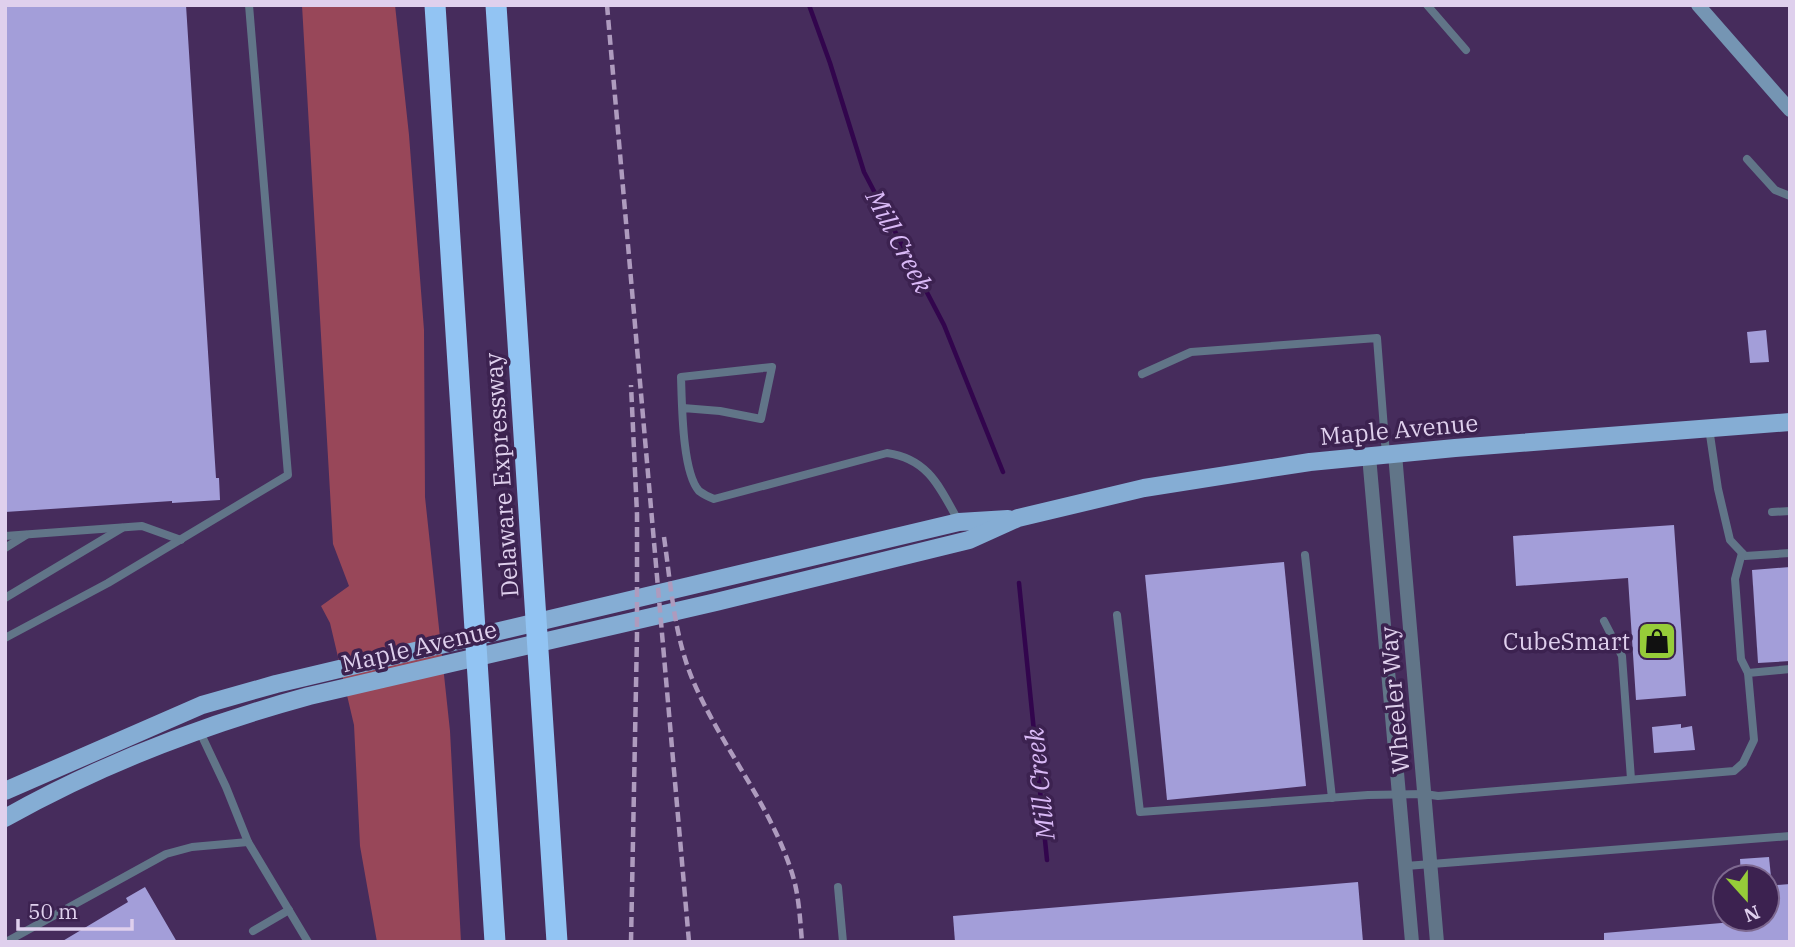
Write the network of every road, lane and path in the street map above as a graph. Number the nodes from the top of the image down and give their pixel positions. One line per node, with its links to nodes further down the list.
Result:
1 (250, 5): 22 (lane)
2 (435, 5): 49 (highway, Delaware Expressway)
3 (496, 5): 50 (highway, Delaware Expressway)
4 (1427, 5): 6 (lane)
5 (1698, 5): 7 (main road)
6 (1466, 50)
7 (1790, 110)
8 (1747, 159): 9 (lane)
9 (1790, 196)
10 (1142, 374): 14 (lane)
11 (682, 408): 11 (lane); 18 (lane)
12 (1790, 422): 13 (main road, Maple Avenue)
13 (1709, 428): 14 (main road, Maple Avenue); 24 (lane)
14 (1383, 455): 17 (main road, Maple Avenue); 36 (street, Wheeler Way); 37 (street, Wheeler Way)
15 (1790, 510): 16 (lane)
16 (1772, 512)
17 (1018, 518): 18 (main road, Maple Avenue); 33 (main road, Maple Avenue)
18 (959, 522): 35 (main road, Maple Avenue)
19 (124, 527): 20 (lane); 22 (lane); 27 (lane)
20 (29, 534): 21 (lane); 23 (lane)
21 (5, 536)
22 (181, 540): 30 (lane)
23 (5, 548)
24 (1742, 553): 25 (lane); 32 (lane)
25 (1790, 553)
26 (1305, 555): 38 (lane)
27 (5, 598)
28 (1117, 615): 38 (lane)
29 (1605, 621): 34 (lane)
30 (5, 638)
31 (1790, 669): 32 (lane)
32 (1748, 673): 34 (lane)
33 (199, 729): 39 (main road, Maple Avenue); 41 (lane)
34 (1631, 779): 37 (lane)
35 (5, 791)
36 (1399, 794): 37 (lane); 38 (lane); 43 (street, Wheeler Way)
37 (1425, 794): 42 (street, Wheeler Way)
38 (1332, 798)
39 (5, 818)
40 (1790, 836): 42 (lane)
41 (248, 842): 45 (lane); 47 (lane)
42 (1430, 864): 43 (lane); 53 (street, Wheeler Way)
43 (1406, 866): 52 (street, Wheeler Way)
44 (838, 887): 51 (lane)
45 (289, 910): 46 (lane); 48 (lane)
46 (253, 931)
47 (6, 942)
48 (308, 942)
49 (495, 942)
50 (557, 942)
51 (843, 942)
52 (1412, 942)
53 (1437, 942)

